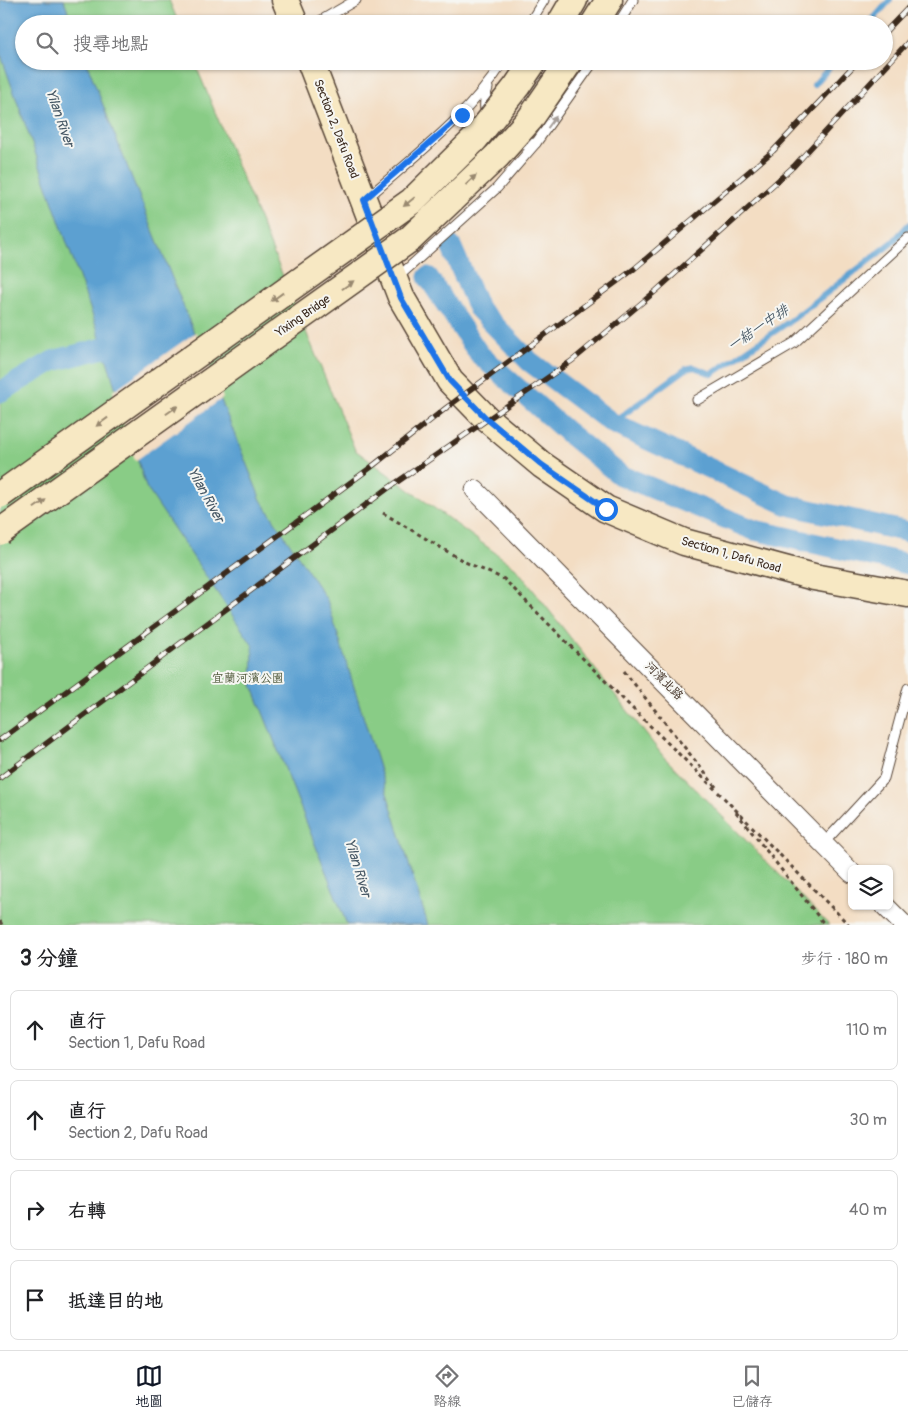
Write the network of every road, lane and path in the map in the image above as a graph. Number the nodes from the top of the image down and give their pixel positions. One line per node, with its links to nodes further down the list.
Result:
1 (284, 0): 7 (street)
2 (356, 0): 8 (lane)
3 (544, 0): 9 (lane)
4 (574, 0): 10 (street)
5 (609, 0): 11 (street)
6 (632, 0): 12 (lane)
7 (291, 15)
8 (330, 15)
9 (535, 15)
10 (565, 15)
11 (600, 15)
12 (623, 15)
13 (313, 70): 20 (street, Section 2, Dafu Road)
14 (498, 70): 18 (lane)
15 (528, 70): 25 (street, one-way to 25, bridge)
16 (564, 70): 27 (street, Yixing Bridge, one-way to 16, bridge)
17 (588, 70): 19 (lane, one-way to 17)
18 (490, 83): 19 (lane); 20 (lane)
19 (536, 143): 22 (lane)
20 (364, 200): 22 (street, Section 2, Dafu Road)
21 (908, 238): 23 (lane)
22 (394, 280): 28 (street, Section 1, Dafu Road)
23 (697, 400)
24 (475, 490): 33 (street, 河濱北路)
25 (0, 495)
26 (383, 514): 32 (path)
27 (0, 532)
28 (908, 594)
29 (619, 666): 32 (path)
30 (908, 688): 31 (lane)
31 (904, 724): 33 (lane)
32 (724, 798): 38 (path); 39 (path)
33 (822, 845): 34 (street, 河濱北路)
34 (848, 870)
35 (889, 910): 40 (street)
36 (0, 920): 37 (path)
37 (2, 925)
38 (825, 925)
39 (849, 925)
40 (904, 925)

